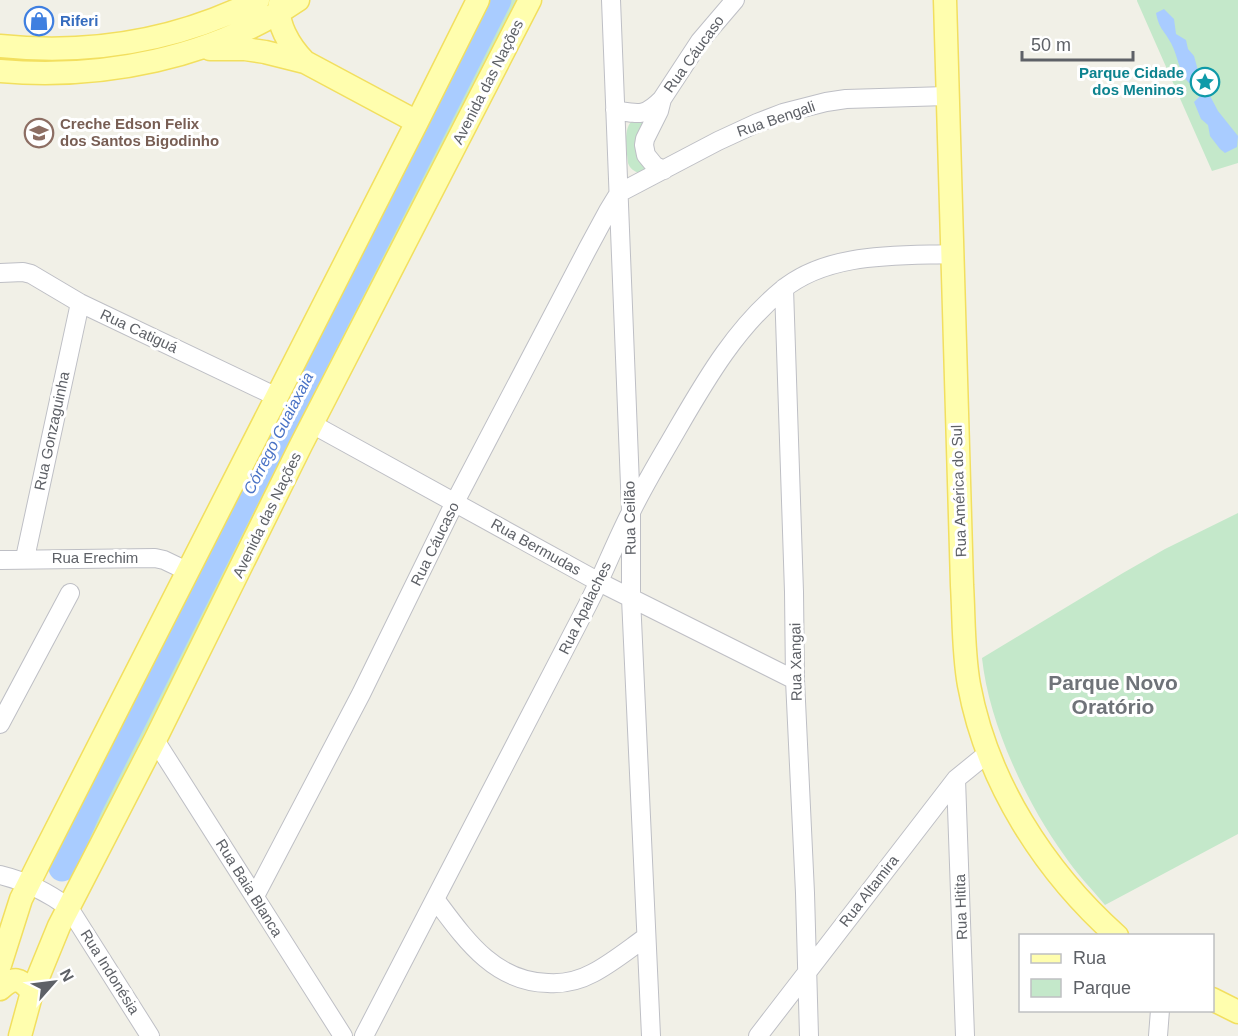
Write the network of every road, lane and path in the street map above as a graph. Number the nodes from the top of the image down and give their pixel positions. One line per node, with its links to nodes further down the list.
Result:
1 (298, 0): 8 (main road)
2 (478, 0): 16 (main road)
3 (530, 0): 24 (main road, Avenida das Nações)
4 (611, 0): 15 (street, Rua Ceilão)
5 (735, 0): 14 (street, Rua Cáucaso)
6 (945, 0): 13 (main road, Rua América do Sul)
7 (253, 1): 9 (main road)
8 (280, 6): 10 (main road); 11 (main road)
9 (0, 46)
10 (198, 49): 11 (main road); 12 (main road)
11 (305, 62): 16 (main road)
12 (0, 71)
13 (947, 96): 17 (street, Rua Bengali); 19 (main road, Rua América do Sul)
14 (662, 99): 15 (street); 17 (street, Rua Cáucaso)
15 (615, 110): 18 (street, Rua Ceilão)
16 (417, 122): 23 (main road)
17 (664, 170): 18 (street, Rua Bengali)
18 (619, 193): 25 (street, Rua Cáucaso); 26 (street, Rua Ceilão)
19 (952, 254): 21 (street, Rua Apalaches); 36 (main road, Rua América do Sul)
20 (0, 273): 22 (street, Rua Catiguá)
21 (784, 288): 26 (street, Rua Apalaches); 33 (street, Rua Xangai)
22 (80, 303): 23 (street, Rua Catiguá); 27 (street, Rua Gonzaguinha)
23 (278, 397): 29 (main road)
24 (312, 424): 25 (street, Rua Bermudas); 35 (main road, Avenida das Nações)
25 (455, 502): 30 (street, Rua Bermudas); 40 (street, Rua Cáucaso)
26 (631, 512): 30 (street, Rua Apalaches); 32 (street, Rua Ceilão)
27 (25, 558): 28 (street, Rua Erechim); 29 (street, Rua Erechim)
28 (0, 560)
29 (187, 571): 39 (main road)
30 (599, 582): 32 (street, Rua Bermudas); 41 (street, Rua Apalaches)
31 (70, 593): 34 (street)
32 (631, 598): 33 (street, Rua Bermudas); 44 (street, Rua Ceilão)
33 (795, 680): 46 (street, Rua Xangai)
34 (0, 724)
35 (155, 740): 40 (street, Rua Baia Blanca); 42 (main road, Avenida das Nações)
36 (988, 753): 37 (street, Rua Altamira); 43 (main road, Rua América do Sul)
37 (956, 779): 46 (street, Rua Altamira); 59 (street, Rua Hitita)
38 (0, 875): 39 (street)
39 (29, 884): 42 (street); 45 (main road)
40 (255, 896): 54 (street, Rua Baia Blanca)
41 (435, 899): 44 (street); 55 (street, Rua Apalaches)
42 (69, 908): 48 (main road, Avenida das Nações); 53 (street, Rua Indonésia)
43 (1115, 934)
44 (646, 937): 56 (street, Rua Ceilão)
45 (0, 965)
46 (807, 971): 57 (street, Rua Altamira); 58 (street, Rua Xangai)
47 (0, 989): 48 (main road)
48 (32, 992): 52 (main road, Avenida das Nações)
49 (1214, 1000): 51 (main road)
50 (1160, 1012): 60 (street)
51 (1238, 1012)
52 (20, 1036)
53 (150, 1036)
54 (343, 1036)
55 (364, 1036)
56 (651, 1036)
57 (758, 1036)
58 (809, 1036)
59 (965, 1036)
60 (1158, 1036)

